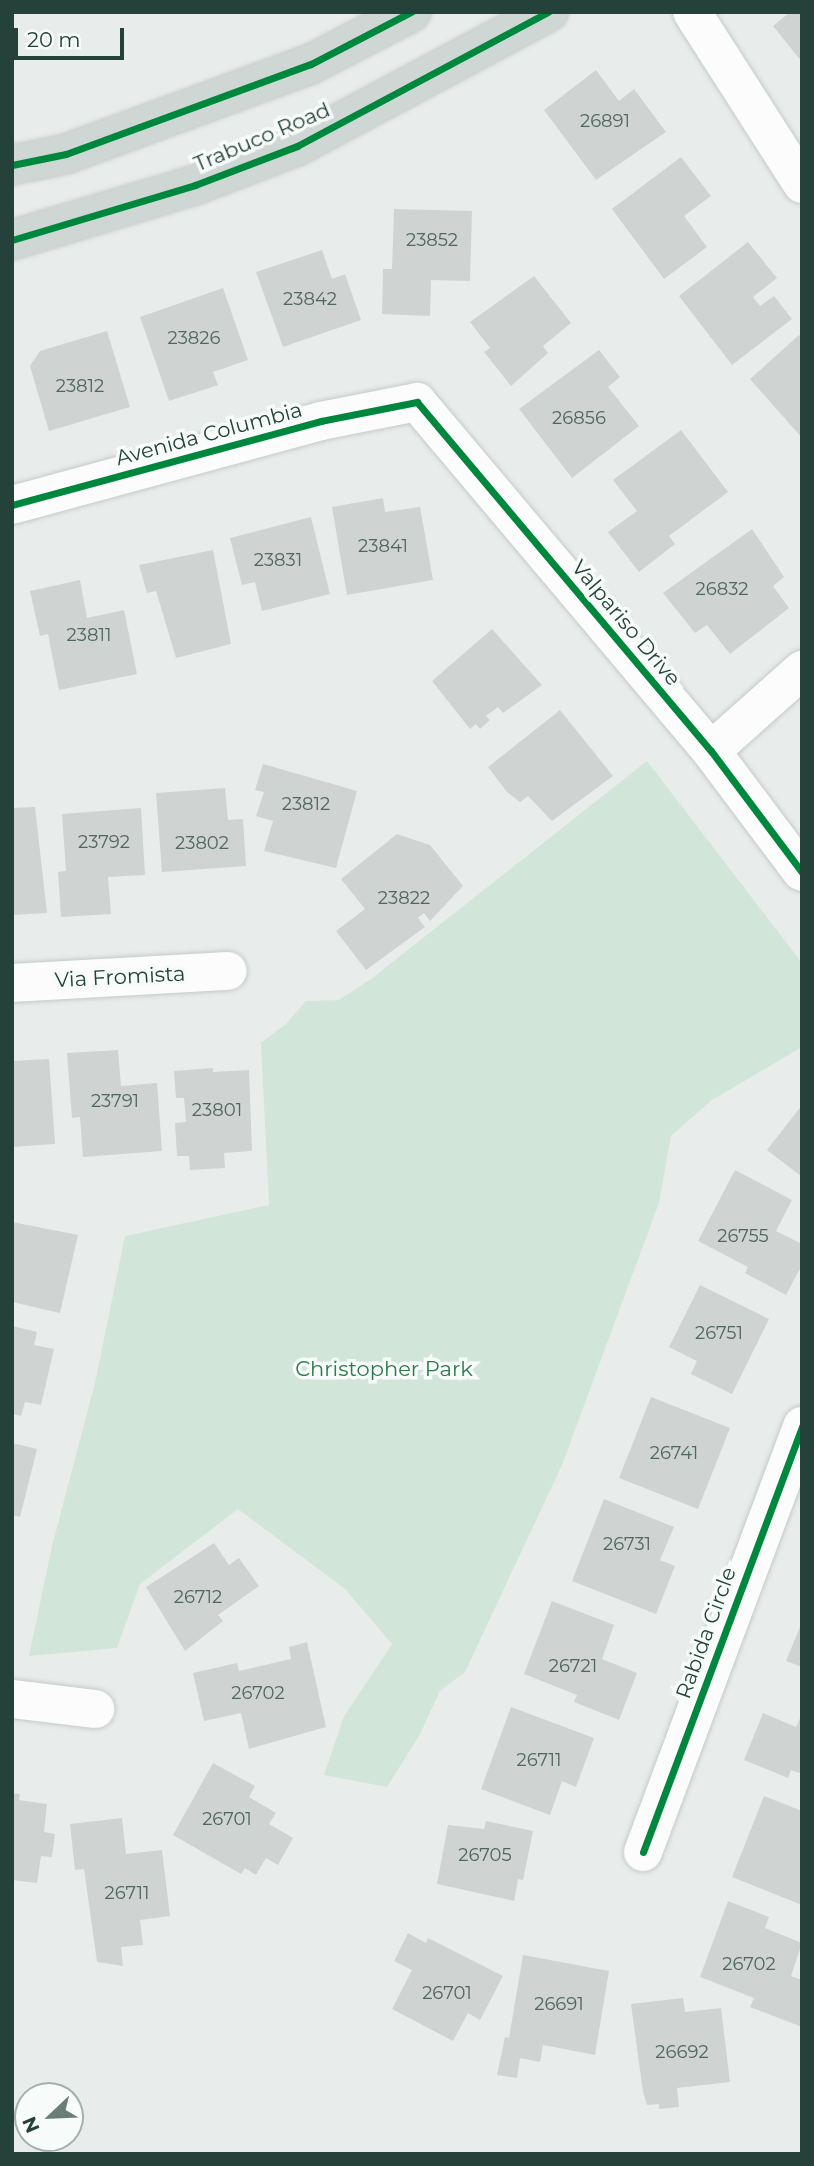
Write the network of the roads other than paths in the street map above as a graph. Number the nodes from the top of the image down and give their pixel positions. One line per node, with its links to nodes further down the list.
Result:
1 (411, 12): 4 (main road)
2 (548, 12): 6 (main road, Trabuco Road)
3 (692, 12): 5 (street)
4 (12, 165)
5 (802, 184)
6 (12, 240)
7 (417, 402): 8 (street, Avenida Columbia); 10 (street, Valpariso Drive)
8 (12, 505)
9 (802, 670): 10 (street)
10 (711, 751): 11 (street, Valpariso Drive)
11 (802, 872)
12 (228, 971): 13 (street, Via Fromista)
13 (12, 983)
14 (802, 1426): 17 (street, Rabida Circle)
15 (12, 1699): 16 (street)
16 (94, 1709)
17 (643, 1852)

